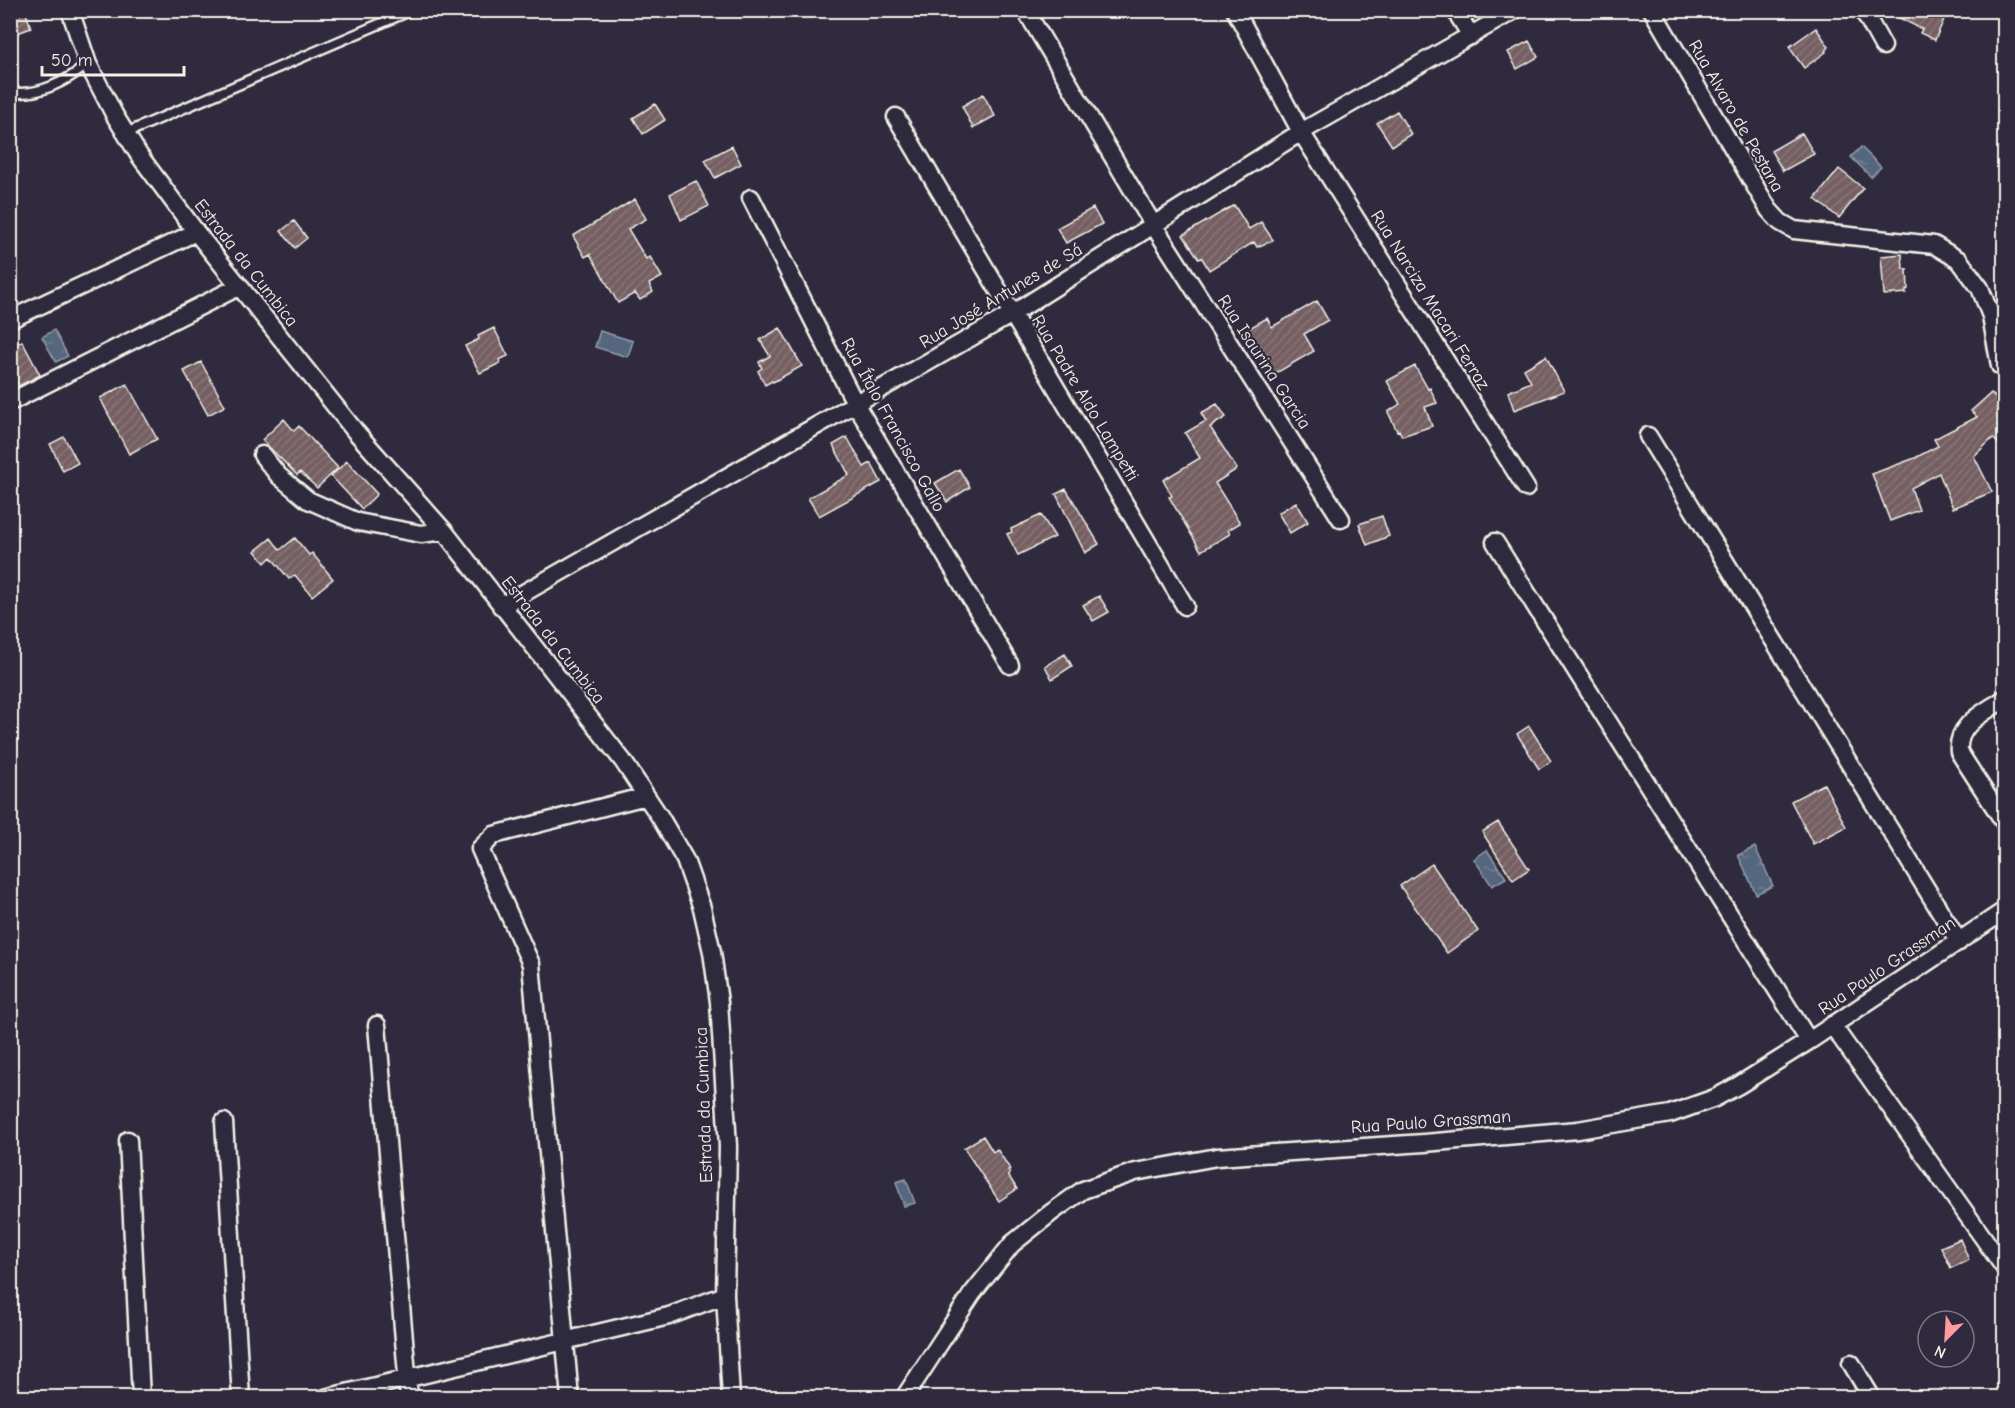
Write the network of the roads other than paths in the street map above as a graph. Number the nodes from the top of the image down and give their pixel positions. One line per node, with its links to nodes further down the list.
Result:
1 (70, 10): 11 (street, Estrada da Cumbica)
2 (412, 10): 15 (lane)
3 (1235, 10): 14 (street, Rua Narciza Macari Ferraz)
4 (1455, 10): 9 (street)
5 (1515, 10): 9 (street, Rua José Antunes de Sá)
6 (1652, 10): 22 (street, Rua Alvaro de Pestana)
7 (1863, 10): 10 (street)
8 (1029, 16): 17 (street, Rua Isaurina Garcia)
9 (1471, 36): 14 (street, Rua José Antunes de Sá)
10 (1883, 46)
11 (88, 64): 12 (lane); 15 (street, Estrada da Cumbica)
12 (10, 92)
13 (896, 117): 20 (street, Rua Padre Aldo Lampetti)
14 (1300, 132): 17 (street, Rua José Antunes de Sá); 27 (street, Rua Narciza Macari Ferraz)
15 (126, 133): 18 (street, Estrada da Cumbica)
16 (751, 198): 24 (street, Rua Ítalo Francisco Gallo)
17 (1154, 226): 20 (street, Rua José Antunes de Sá); 28 (street, Rua Isaurina Garcia)
18 (196, 232): 19 (street, Estrada da Cumbica); 21 (street)
19 (240, 286): 23 (street); 29 (street, Estrada da Cumbica)
20 (1012, 314): 24 (street, Rua José Antunes de Sá); 32 (street, Rua Padre Aldo Lampetti)
21 (11, 319)
22 (2000, 366)
23 (10, 402)
24 (855, 403): 31 (street, Rua José Antunes de Sá); 33 (street, Rua Ítalo Francisco Gallo)
25 (1648, 436): 38 (street)
26 (262, 455): 29 (street)
27 (1526, 488)
28 (1341, 519)
29 (444, 531): 31 (street, Estrada da Cumbica)
30 (1496, 542): 41 (street)
31 (501, 606): 35 (street, Estrada da Cumbica)
32 (1185, 606)
33 (1010, 665)
34 (2004, 699): 36 (street)
35 (646, 796): 45 (street, Estrada da Cumbica); 46 (street)
36 (2004, 822)
37 (2004, 911): 38 (street, Rua Paulo Grassman)
38 (1959, 942): 40 (street, Rua Paulo Grassman)
39 (377, 1025): 48 (street)
40 (1832, 1026): 41 (street, Rua Paulo Grassman); 44 (street)
41 (1809, 1041): 55 (street, Rua Paulo Grassman)
42 (224, 1122): 50 (street)
43 (128, 1140): 49 (street)
44 (2004, 1267)
45 (725, 1295): 46 (street); 54 (street, Estrada da Cumbica)
46 (566, 1340): 48 (street); 53 (street)
47 (1851, 1363): 56 (street)
48 (408, 1377): 51 (street); 52 (street)
49 (141, 1398)
50 (241, 1398)
51 (325, 1398)
52 (409, 1398)
53 (570, 1398)
54 (731, 1398)
55 (904, 1398)
56 (1872, 1398)

